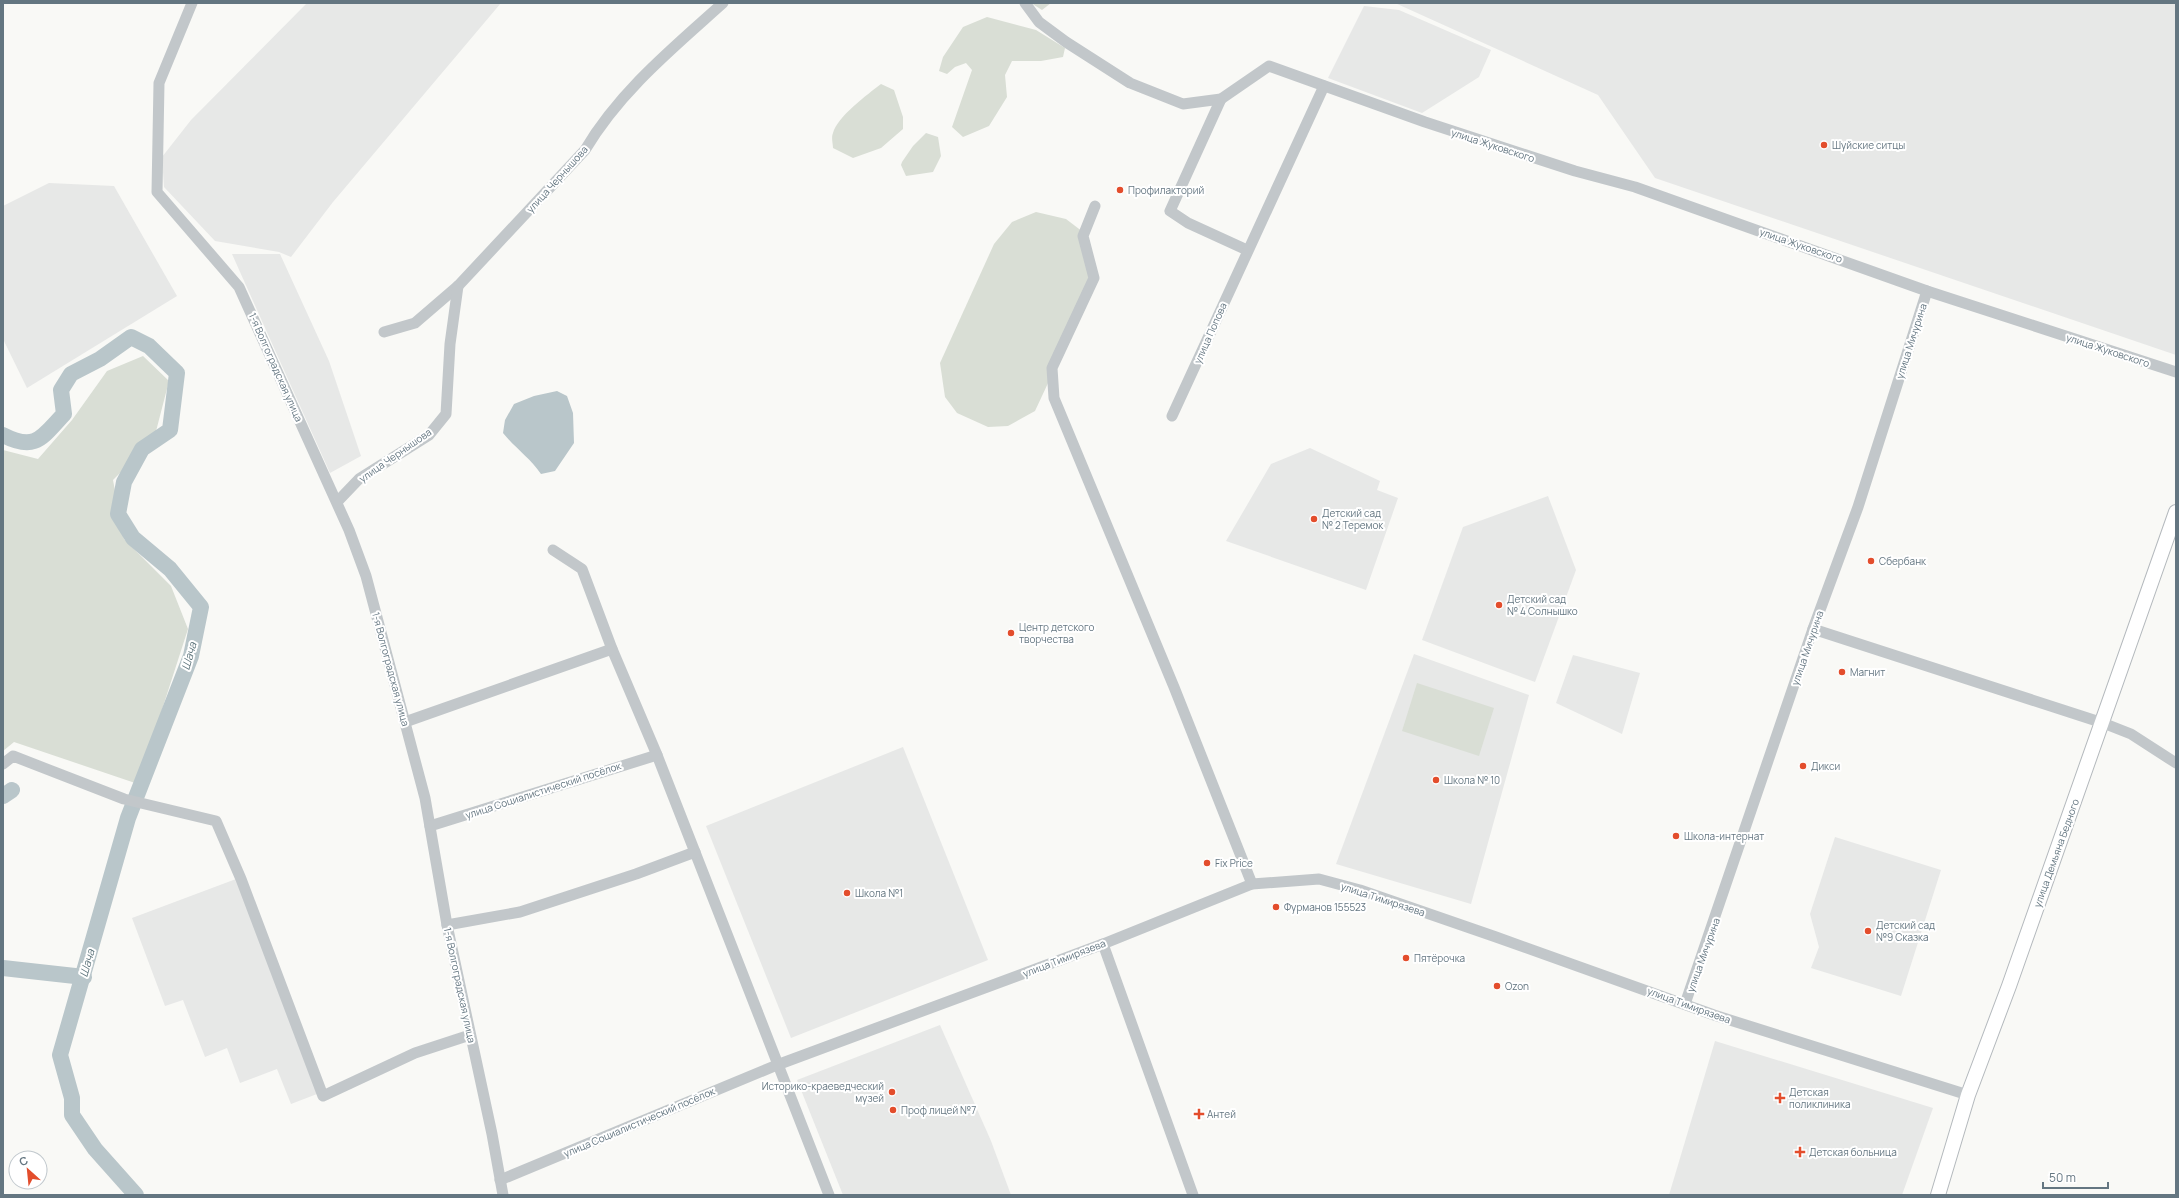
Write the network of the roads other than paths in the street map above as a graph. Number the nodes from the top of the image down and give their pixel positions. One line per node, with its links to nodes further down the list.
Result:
1 (192, 3): 13 (street, 1-я Волгоградская улица)
2 (723, 3): 8 (street, улица Чернышова)
3 (1025, 3): 5 (street)
4 (1324, 86): 5 (street, улица Жуковского); 7 (street, улица Попова); 9 (street, улица Жуковского)
5 (1221, 99): 7 (street)
6 (1095, 206): 25 (street)
7 (1247, 250): 12 (street, улица Попова)
8 (458, 286): 10 (street, улица Чернышова); 13 (street, улица Чернышова)
9 (1927, 291): 11 (street, улица Жуковского); 16 (street, улица Мичурина)
10 (384, 332)
11 (2176, 372)
12 (1172, 416)
13 (337, 502): 18 (street, 1-я Волгоградская улица)
14 (2176, 512): 19 (main road, улица Демьяна Бедного)
15 (553, 550): 17 (street)
16 (1814, 629): 19 (street); 28 (street, улица Мичурина)
17 (612, 649): 18 (street); 20 (street)
18 (405, 722): 23 (street, 1-я Волгоградская улица)
19 (2103, 723): 21 (street); 31 (main road, улица Демьяна Бедного)
20 (657, 754): 23 (street, улица Социалистический посёлок); 24 (street)
21 (2176, 763)
22 (3, 764): 29 (street)
23 (430, 826): 26 (street, 1-я Волгоградская улица)
24 (695, 852): 26 (street); 30 (street)
25 (1252, 884): 27 (street, улица Тимирязева); 28 (street, улица Тимирязева)
26 (447, 925): 29 (street, 1-я Волгоградская улица)
27 (1103, 944): 30 (street, улица Тимирязева); 35 (street)
28 (1685, 1004): 31 (street, улица Тимирязева)
29 (470, 1036): 32 (street, 1-я Волгоградская улица)
30 (777, 1065): 32 (street, улица Социалистический посёлок); 34 (street)
31 (1968, 1095): 36 (main road, улица Демьяна Бедного)
32 (500, 1180): 33 (street, 1-я Волгоградская улица)
33 (503, 1195)
34 (829, 1195)
35 (1193, 1195)
36 (1938, 1195)

